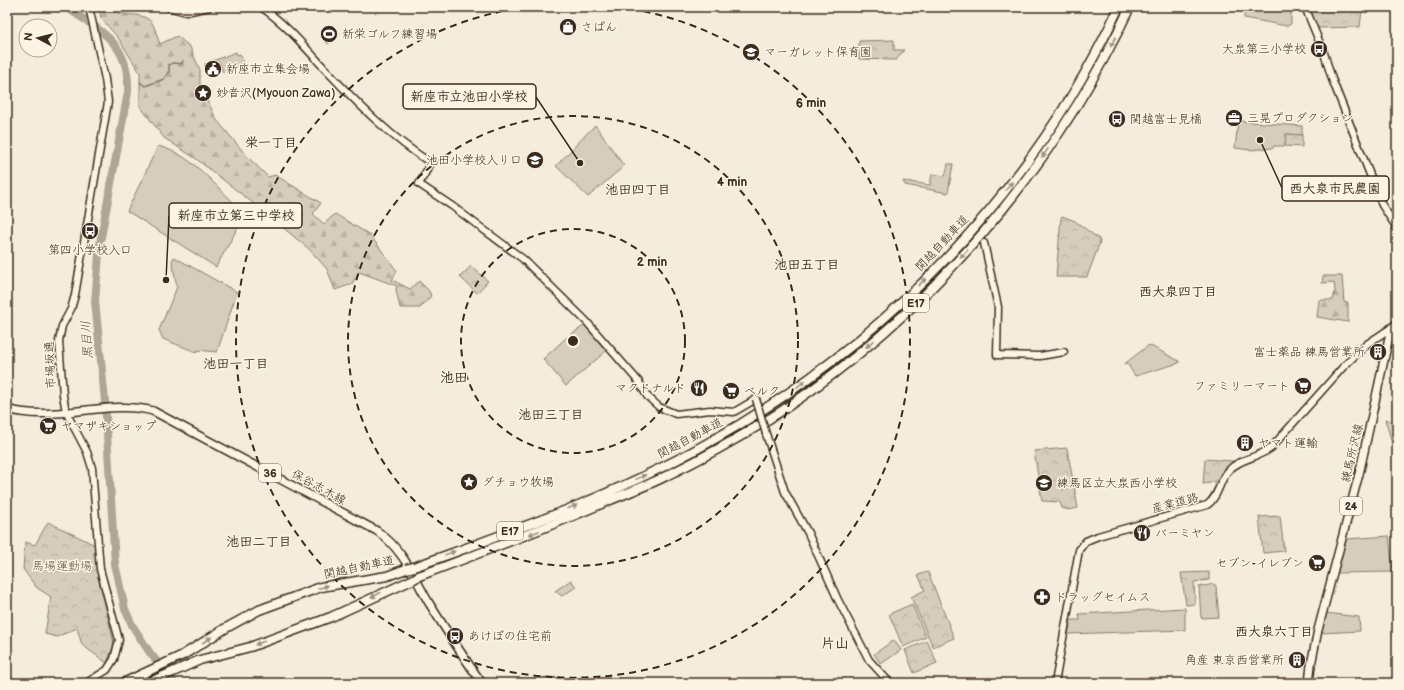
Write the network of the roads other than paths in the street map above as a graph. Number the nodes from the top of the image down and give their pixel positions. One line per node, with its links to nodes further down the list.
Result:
1 (89, 7): 13 (street, 市場坂通)
2 (168, 7): 3 (street)
3 (209, 7)
4 (261, 7): 18 (street, bridge)
5 (1119, 7): 15 (highway, 関越自動車道 / E17, one-way to 5)
6 (1130, 7): 16 (highway, 関越自動車道 / E17, one-way to 16)
7 (1305, 7): 8 (street)
8 (1397, 228)
9 (984, 243): 11 (street)
10 (1394, 326): 19 (street, 産業道路); 20 (main road, 練馬所沢線 / 24)
11 (1064, 352)
12 (7, 409): 13 (main road, 保谷志木線 / 36)
13 (66, 412): 14 (street, 市場坂通); 17 (main road, 保谷志木線 / 36)
14 (86, 683)
15 (124, 683)
16 (148, 683)
17 (482, 683)
18 (890, 683)
19 (1055, 683)
20 (1310, 683)

